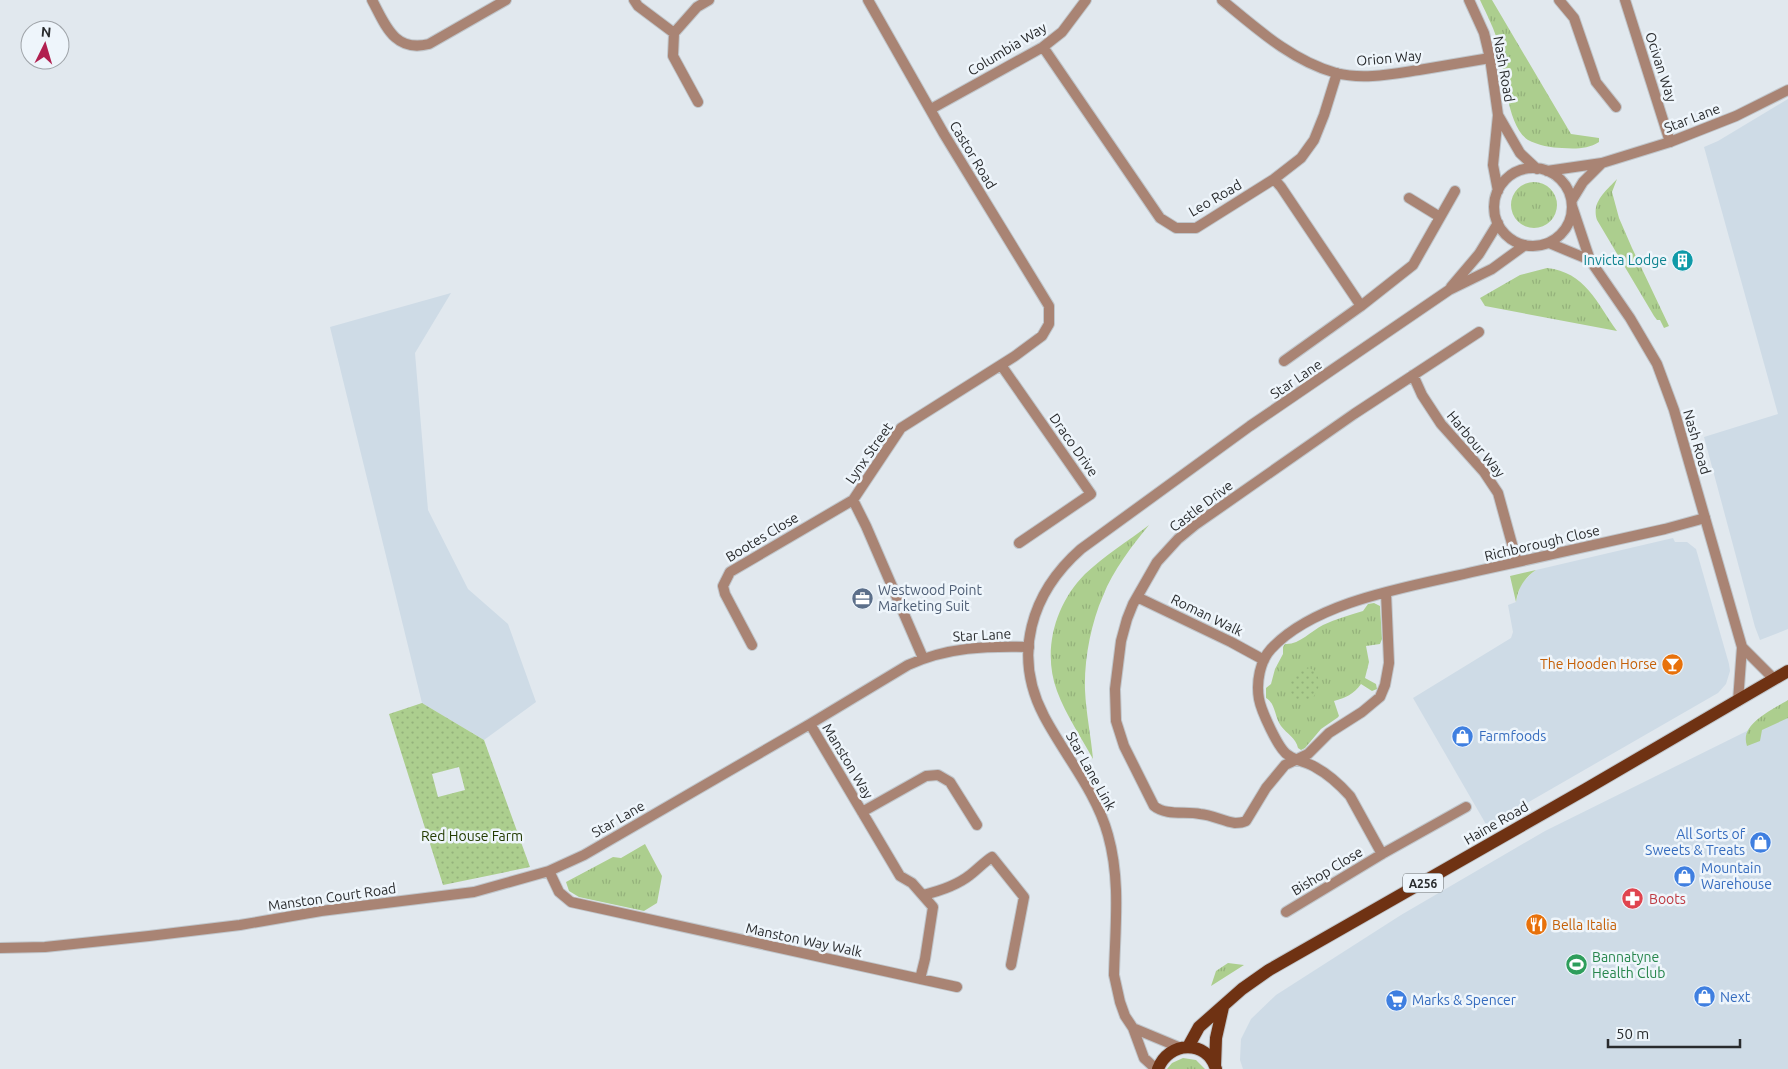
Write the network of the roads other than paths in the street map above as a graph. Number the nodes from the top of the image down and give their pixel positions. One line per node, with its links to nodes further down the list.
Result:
1 (372, 0): 2 (street)
2 (506, 0)
3 (634, 0): 11 (street)
4 (709, 0): 11 (street)
5 (868, 0): 18 (street, Castor Road)
6 (1086, 0): 12 (street, Columbia Way)
7 (1222, 0): 14 (street, Orion Way)
8 (1469, 0): 13 (street, Nash Road)
9 (1559, 0): 17 (street)
10 (1625, 0): 20 (street, Ocivan Way)
11 (674, 33): 16 (street)
12 (1043, 47): 18 (street, Columbia Way); 23 (street, Leo Road)
13 (1490, 58): 14 (street, Orion Way); 19 (street, Nash Road)
14 (1337, 73): 23 (street, Leo Road)
15 (1788, 90): 20 (street, Star Lane)
16 (698, 102)
17 (1616, 107)
18 (931, 108): 35 (street, Castor Road)
19 (1498, 116): 22 (street, Nash Road); 25 (street, Nash Road)
20 (1670, 142): 21 (street, Star Lane)
21 (1602, 163): 22 (street, Star Lane); 27 (street, Star Lane)
22 (1542, 170): 25 (street); 27 (street)
23 (1274, 179): 34 (street)
24 (1456, 191): 28 (street)
25 (1498, 191): 29 (street)
26 (1409, 198): 28 (street)
27 (1572, 203): 30 (street); 32 (street, Nash Road)
28 (1440, 218): 34 (street)
29 (1498, 223): 31 (street); 33 (street, Star Lane)
30 (1550, 243): 31 (street); 32 (street)
31 (1525, 245): 33 (street, Star Lane)
32 (1590, 260): 41 (street, Nash Road)
33 (1449, 290): 47 (street, Star Lane)
34 (1361, 306): 37 (street)
35 (1049, 324): 38 (street, Lynx Street)
36 (1479, 332): 39 (street, Castle Drive)
37 (1284, 361)
38 (1001, 365): 40 (street, Lynx Street); 42 (street, Draco Drive)
39 (1413, 375): 43 (street, Harbour Way); 45 (street, Castle Drive)
40 (853, 500): 46 (street, Bootes Close); 49 (street, Lynx Street)
41 (1705, 518): 43 (street, Richborough Close); 48 (street, Nash Road)
42 (1019, 543)
43 (1517, 562): 44 (street, Richborough Close)
44 (1386, 594): 50 (street, Richborough Close); 55 (street)
45 (1137, 597): 50 (street, Roman Walk); 55 (street, Castle Drive)
46 (752, 645)
47 (1029, 647): 49 (street, Star Lane); 68 (street, Star Lane Link)
48 (1742, 647): 52 (street, Nash Road); 53 (street, Nash Road)
49 (923, 658): 54 (street, Star Lane)
50 (1264, 660): 55 (street, Richborough Close)
51 (1788, 671): 52 (main road, Haine Road / A256)
52 (1774, 679): 53 (main road, Haine Road / A256)
53 (1738, 701): 67 (main road, Haine Road / A256)
54 (810, 724): 57 (street, Manston Way); 60 (street, Star Lane)
55 (1296, 759): 59 (street, Bishop Close)
56 (1466, 807): 59 (street, Bishop Close)
57 (862, 812): 58 (street, Manston Way); 61 (street, Manston Way)
58 (977, 825)
59 (1382, 854): 62 (street, Bishop Close)
60 (548, 871): 63 (street, Manston Court Road); 65 (street, Manston Way Walk)
61 (922, 895): 64 (street); 65 (street, Manston Way)
62 (1286, 912)
63 (0, 948)
64 (1011, 965)
65 (920, 979): 66 (street, Manston Way Walk)
66 (957, 987)
67 (1222, 1007): 69 (main road, Haine Road / A256); 70 (main road)
68 (1133, 1028): 69 (street); 71 (street, Star Lane Link)
69 (1184, 1047): 70 (main road); 71 (main road, Haine Road / A256)
70 (1216, 1067)
71 (1157, 1069)

